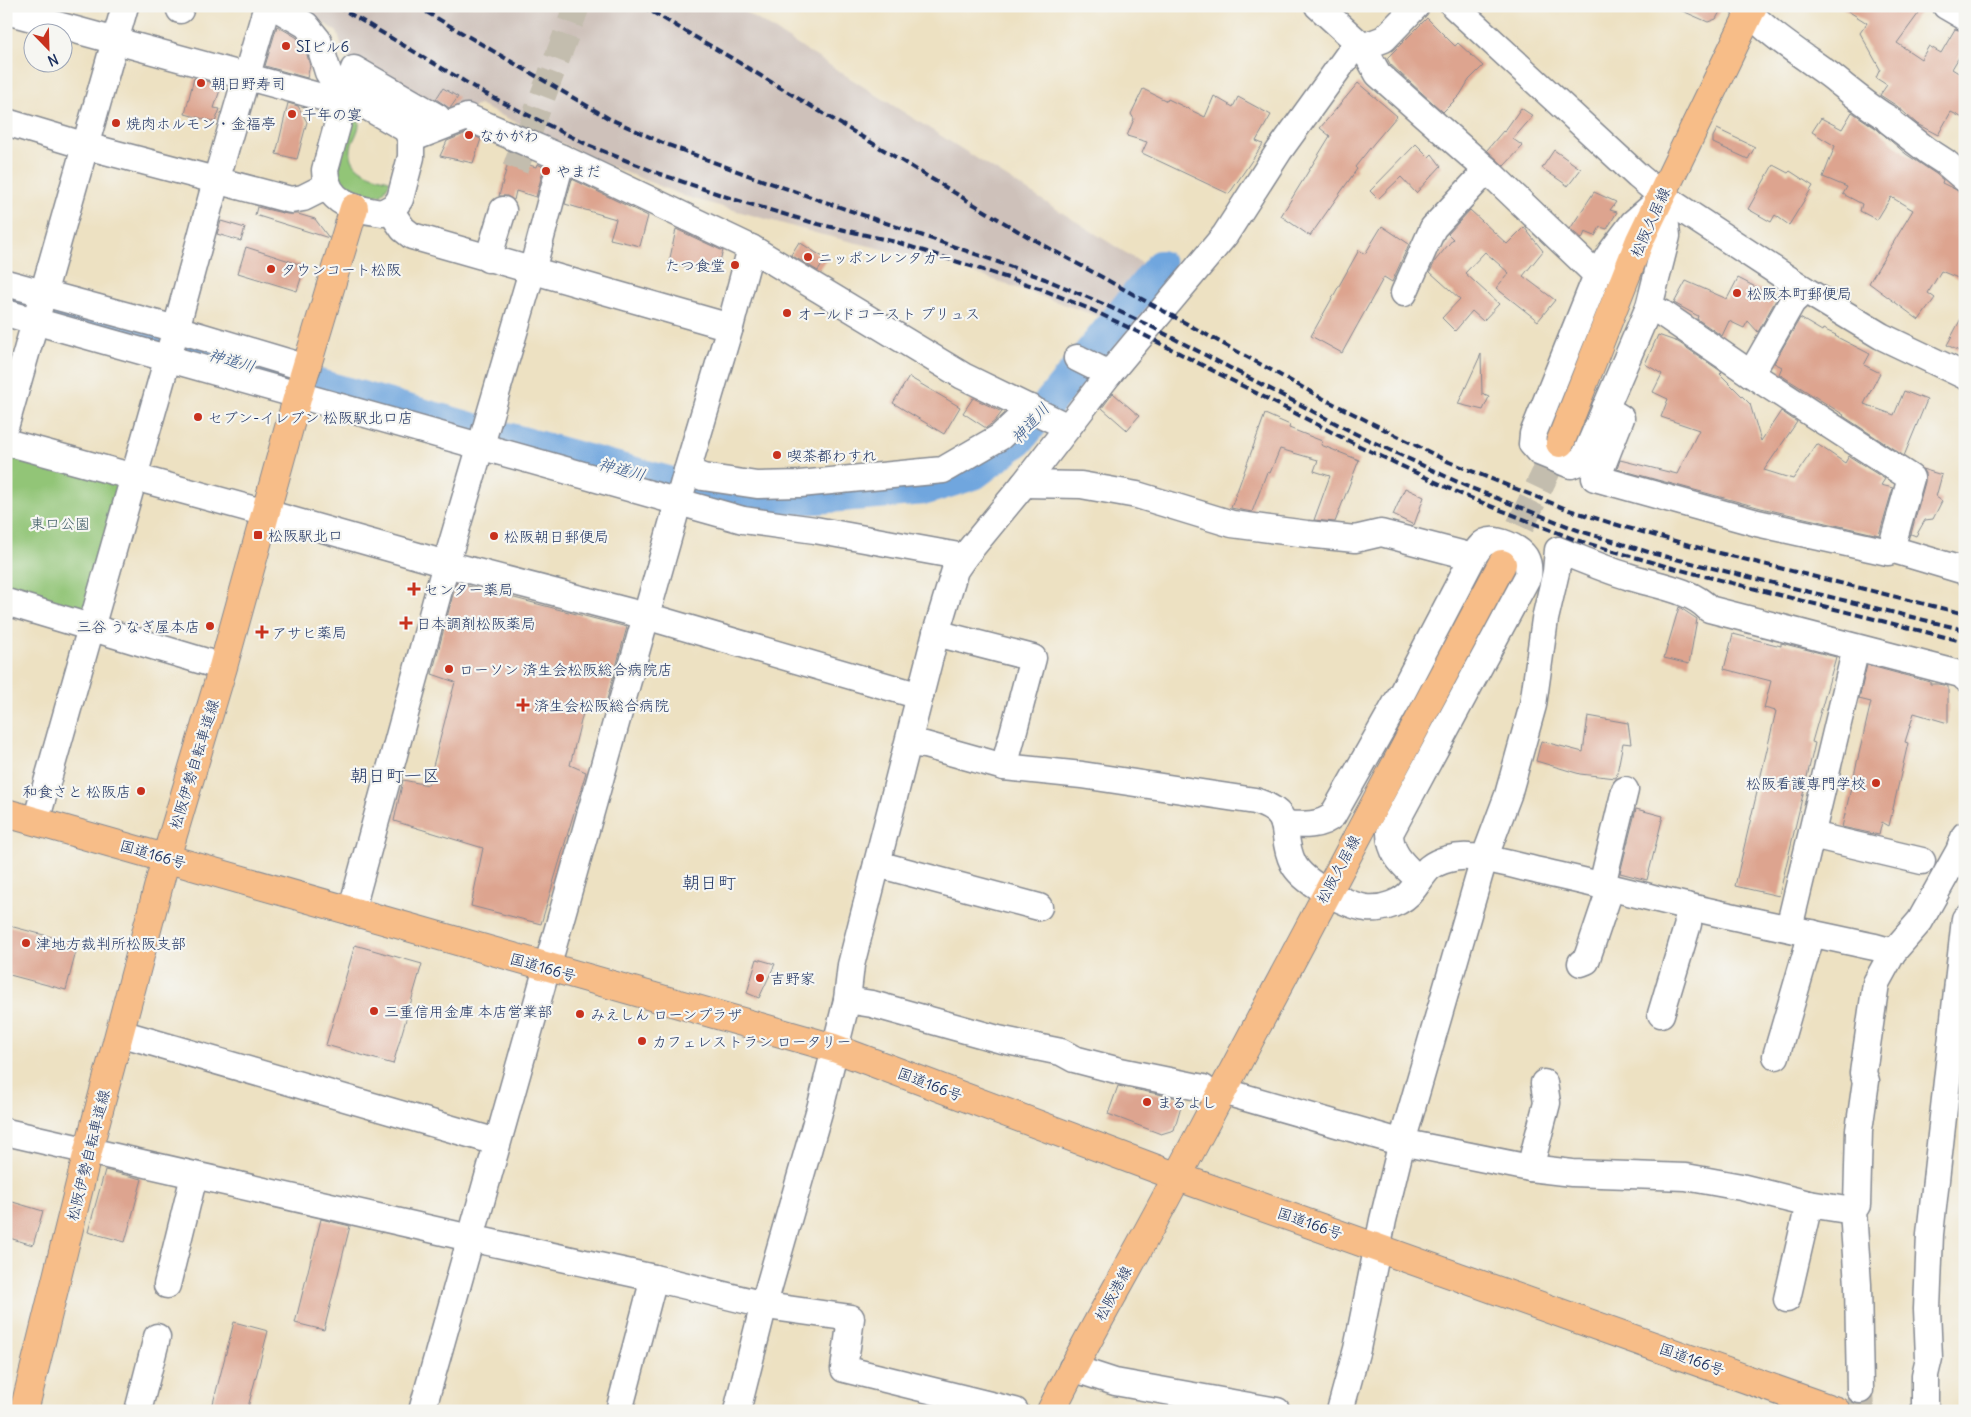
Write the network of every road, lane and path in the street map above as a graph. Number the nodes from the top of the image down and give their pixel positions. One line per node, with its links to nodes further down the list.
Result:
1 (125, 6): 11 (street)
2 (267, 6): 13 (street)
3 (273, 6): 14 (street)
4 (1318, 6): 12 (street)
5 (1416, 6): 12 (street)
6 (1454, 6): 23 (street)
7 (1946, 6): 10 (street)
8 (1749, 8): 20 (street); 23 (main road, 松阪久居線)
9 (6, 11): 11 (street)
10 (1965, 17)
11 (116, 40): 13 (street); 17 (street)
12 (1363, 47): 19 (street); 43 (street)
13 (246, 77): 14 (street); 21 (street)
14 (347, 104): 16 (street); 22 (street)
15 (6, 122): 17 (street)
16 (411, 139): 18 (street); 25 (street)
17 (86, 146): 21 (street); 33 (street)
18 (562, 158): 27 (street); 29 (street)
19 (1487, 170): 30 (street); 34 (street)
20 (1965, 179)
21 (216, 181): 22 (street); 39 (street)
22 (327, 186): 24 (street)
23 (1663, 197): 30 (street); 32 (street); 35 (street); 53 (main road, 松阪久居線)
24 (354, 208): 25 (street); 42 (main road, 松阪伊勢自転車道線)
25 (390, 210): 28 (street)
26 (503, 210): 28 (street)
27 (751, 248): 38 (street); 47 (street)
28 (488, 259): 29 (street)
29 (532, 271): 38 (street); 51 (street)
30 (1597, 275): 48 (street)
31 (6, 283): 33 (street)
32 (1805, 290): 44 (street); 45 (street)
33 (42, 293): 37 (street); 39 (street)
34 (1404, 293)
35 (1649, 307): 44 (street); 48 (street)
36 (6, 313): 37 (street)
37 (35, 322): 40 (street); 49 (street)
38 (730, 327): 56 (street)
39 (176, 329): 40 (street); 42 (street)
40 (168, 357): 46 (street); 54 (street)
41 (1077, 358): 43 (street)
42 (308, 368): 46 (main road, 松阪伊勢自転車道線)
43 (1108, 374): 50 (street)
44 (1751, 374): 58 (street)
45 (1965, 376)
46 (298, 395): 51 (street); 57 (main road, 松阪伊勢自転車道線)
47 (1031, 408): 50 (street); 56 (street)
48 (1605, 408): 58 (street)
49 (6, 424)
50 (1068, 427): 55 (street)
51 (484, 437): 56 (street); 61 (street)
52 (6, 442): 54 (street)
53 (1560, 444)
54 (135, 477): 57 (street); 68 (street)
55 (1024, 484): 59 (street); 60 (street)
56 (683, 487): 59 (street); 66 (street)
57 (266, 513): 61 (street); 71 (main road, 松阪伊勢自転車道線)
58 (1891, 549): 63 (street)
59 (964, 557): 69 (street)
60 (1473, 557): 65 (street); 79 (street)
61 (446, 564): 66 (street); 91 (street)
62 (1502, 564): 88 (main road, 松阪久居線)
63 (1965, 570)
64 (6, 602): 68 (street)
65 (1512, 607): 67 (street); 86 (street)
66 (646, 616): 73 (street); 96 (street)
67 (1546, 619): 70 (street); 83 (street)
68 (92, 628): 71 (street); 78 (street)
69 (936, 633): 73 (street); 75 (street)
70 (1856, 648): 72 (street); 80 (street)
71 (223, 667): 82 (main road, 松阪伊勢自転車道線)
72 (1965, 678)
73 (920, 696): 74 (street)
74 (909, 743): 75 (street); 85 (street)
75 (1004, 767): 79 (street)
76 (1625, 790): 87 (street)
77 (6, 813): 78 (main road, 国道166号)
78 (36, 821): 82 (main road, 国道166号)
79 (1284, 824): 88 (street)
80 (1812, 835): 84 (street); 93 (street)
81 (1963, 850): 94 (street)
82 (166, 858): 91 (main road, 国道166号); 99 (main road, 松阪伊勢自転車道線)
83 (1484, 859): 86 (street); 87 (street); 107 (street)
84 (1922, 861)
85 (877, 864): 90 (street); 97 (street)
86 (1419, 880): 88 (street)
87 (1607, 886): 89 (street); 95 (street)
88 (1326, 892): 111 (main road, 松阪久居線)
89 (1686, 906): 93 (street); 98 (street)
90 (1039, 908)
91 (351, 912): 96 (main road, 国道166号)
92 (1965, 919): 133 (street)
93 (1801, 930): 94 (street); 101 (street)
94 (1893, 952): 113 (street)
95 (1581, 963)
96 (547, 968): 100 (main road, 国道166号); 106 (street)
97 (847, 1000): 100 (street); 103 (street)
98 (1661, 1014)
99 (120, 1033): 106 (street); 108 (main road, 松阪伊勢自転車道線)
100 (834, 1048): 111 (main road, 国道166号); 119 (street)
101 (1776, 1056)
102 (1544, 1083): 109 (street)
103 (1203, 1088)
104 (1236, 1096): 107 (street)
105 (6, 1132): 108 (street)
106 (497, 1142): 114 (street)
107 (1402, 1142): 109 (street); 115 (street)
108 (88, 1151): 110 (street); 123 (main road, 松阪伊勢自転車道線)
109 (1530, 1168): 112 (street)
110 (194, 1176): 114 (street); 117 (street)
111 (1178, 1177): 115 (main road, 国道166号); 121 (main road, 松阪港線)
112 (1809, 1204): 113 (street); 118 (street)
113 (1853, 1211): 122 (street)
114 (470, 1238): 116 (street); 125 (street)
115 (1378, 1247): 131 (street); 132 (main road, 国道166号)
116 (654, 1278): 119 (street); 126 (street)
117 (167, 1285)
118 (1787, 1298)
119 (764, 1304): 127 (street); 128 (street)
120 (157, 1336): 124 (street)
121 (1072, 1368): 129 (main road, 松阪港線); 130 (street)
122 (1860, 1390)
123 (24, 1411)
124 (138, 1411)
125 (422, 1411)
126 (619, 1411)
127 (736, 1411)
128 (1015, 1411)
129 (1051, 1411)
130 (1277, 1411)
131 (1340, 1411)
132 (1836, 1411)
133 (1925, 1411)

